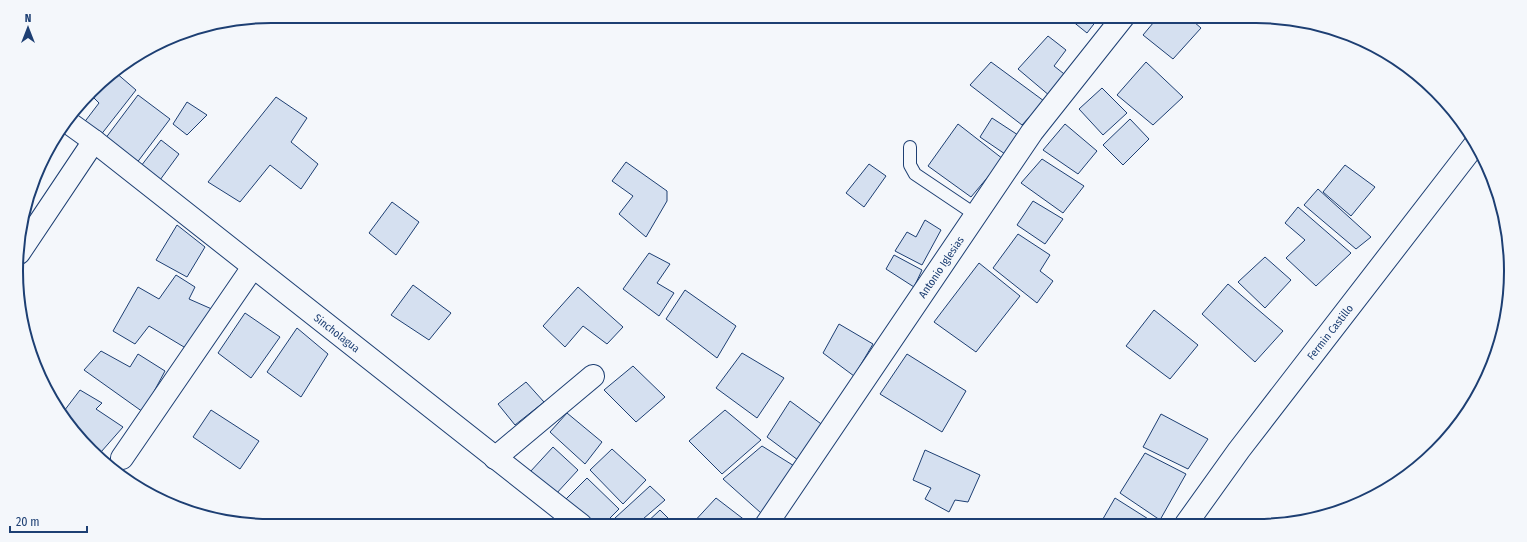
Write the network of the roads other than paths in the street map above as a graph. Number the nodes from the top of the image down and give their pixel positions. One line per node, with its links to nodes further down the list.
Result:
1 (1118, 23): 6 (street, Antonio Iglesias)
2 (71, 124): 3 (street, Sincholagua)
3 (94, 141): 7 (street); 8 (street, Sincholagua)
4 (910, 147): 6 (lane)
5 (1472, 149): 14 (street, Fermin Castillo)
6 (976, 215): 13 (street, Antonio Iglesias)
7 (25, 245)
8 (253, 267): 10 (street); 11 (street, Sincholagua)
9 (592, 376): 11 (street)
10 (122, 458)
11 (495, 458): 12 (street, Sincholagua)
12 (573, 519)
13 (770, 519)
14 (1190, 519)

